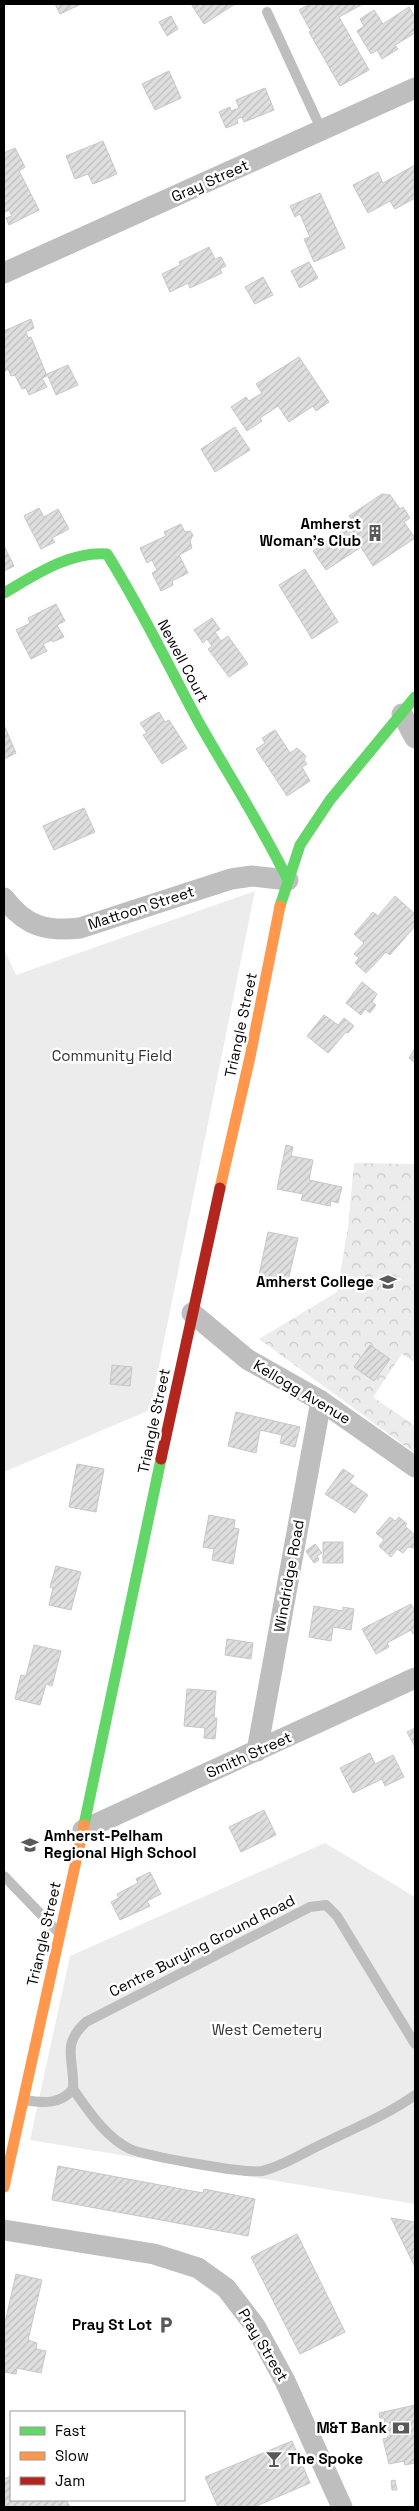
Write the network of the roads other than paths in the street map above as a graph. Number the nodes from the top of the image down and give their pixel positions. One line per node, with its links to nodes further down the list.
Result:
1 (267, 12): 3 (lane)
2 (415, 88): 3 (street, Gray Street)
3 (322, 131): 4 (street, Gray Street)
4 (4, 273)
5 (4, 593): 9 (main road, Newell Court)
6 (415, 697): 7 (main road, Triangle Street)
7 (402, 714): 8 (street); 9 (main road, Triangle Street)
8 (415, 738)
9 (288, 880): 10 (street, Mattoon Street); 11 (main road, Triangle Street)
10 (4, 898)
11 (192, 1313): 12 (street, Kellogg Avenue); 16 (main road, Triangle Street)
12 (321, 1401): 13 (street, Kellogg Avenue); 15 (street, Windridge Road)
13 (415, 1466)
14 (415, 1678): 15 (street, Smith Street)
15 (258, 1751): 16 (street, Smith Street)
16 (83, 1830): 18 (main road, Triangle Street)
17 (4, 1876): 18 (lane)
18 (60, 1934): 22 (main road, Triangle Street)
19 (415, 2044): 20 (lane, Centre Burying Ground Road)
20 (73, 2089): 21 (lane); 22 (lane)
21 (415, 2095)
22 (23, 2100): 23 (main road, Triangle Street)
23 (4, 2187)
24 (4, 2230): 25 (street, Pray Street)
25 (342, 2507)

